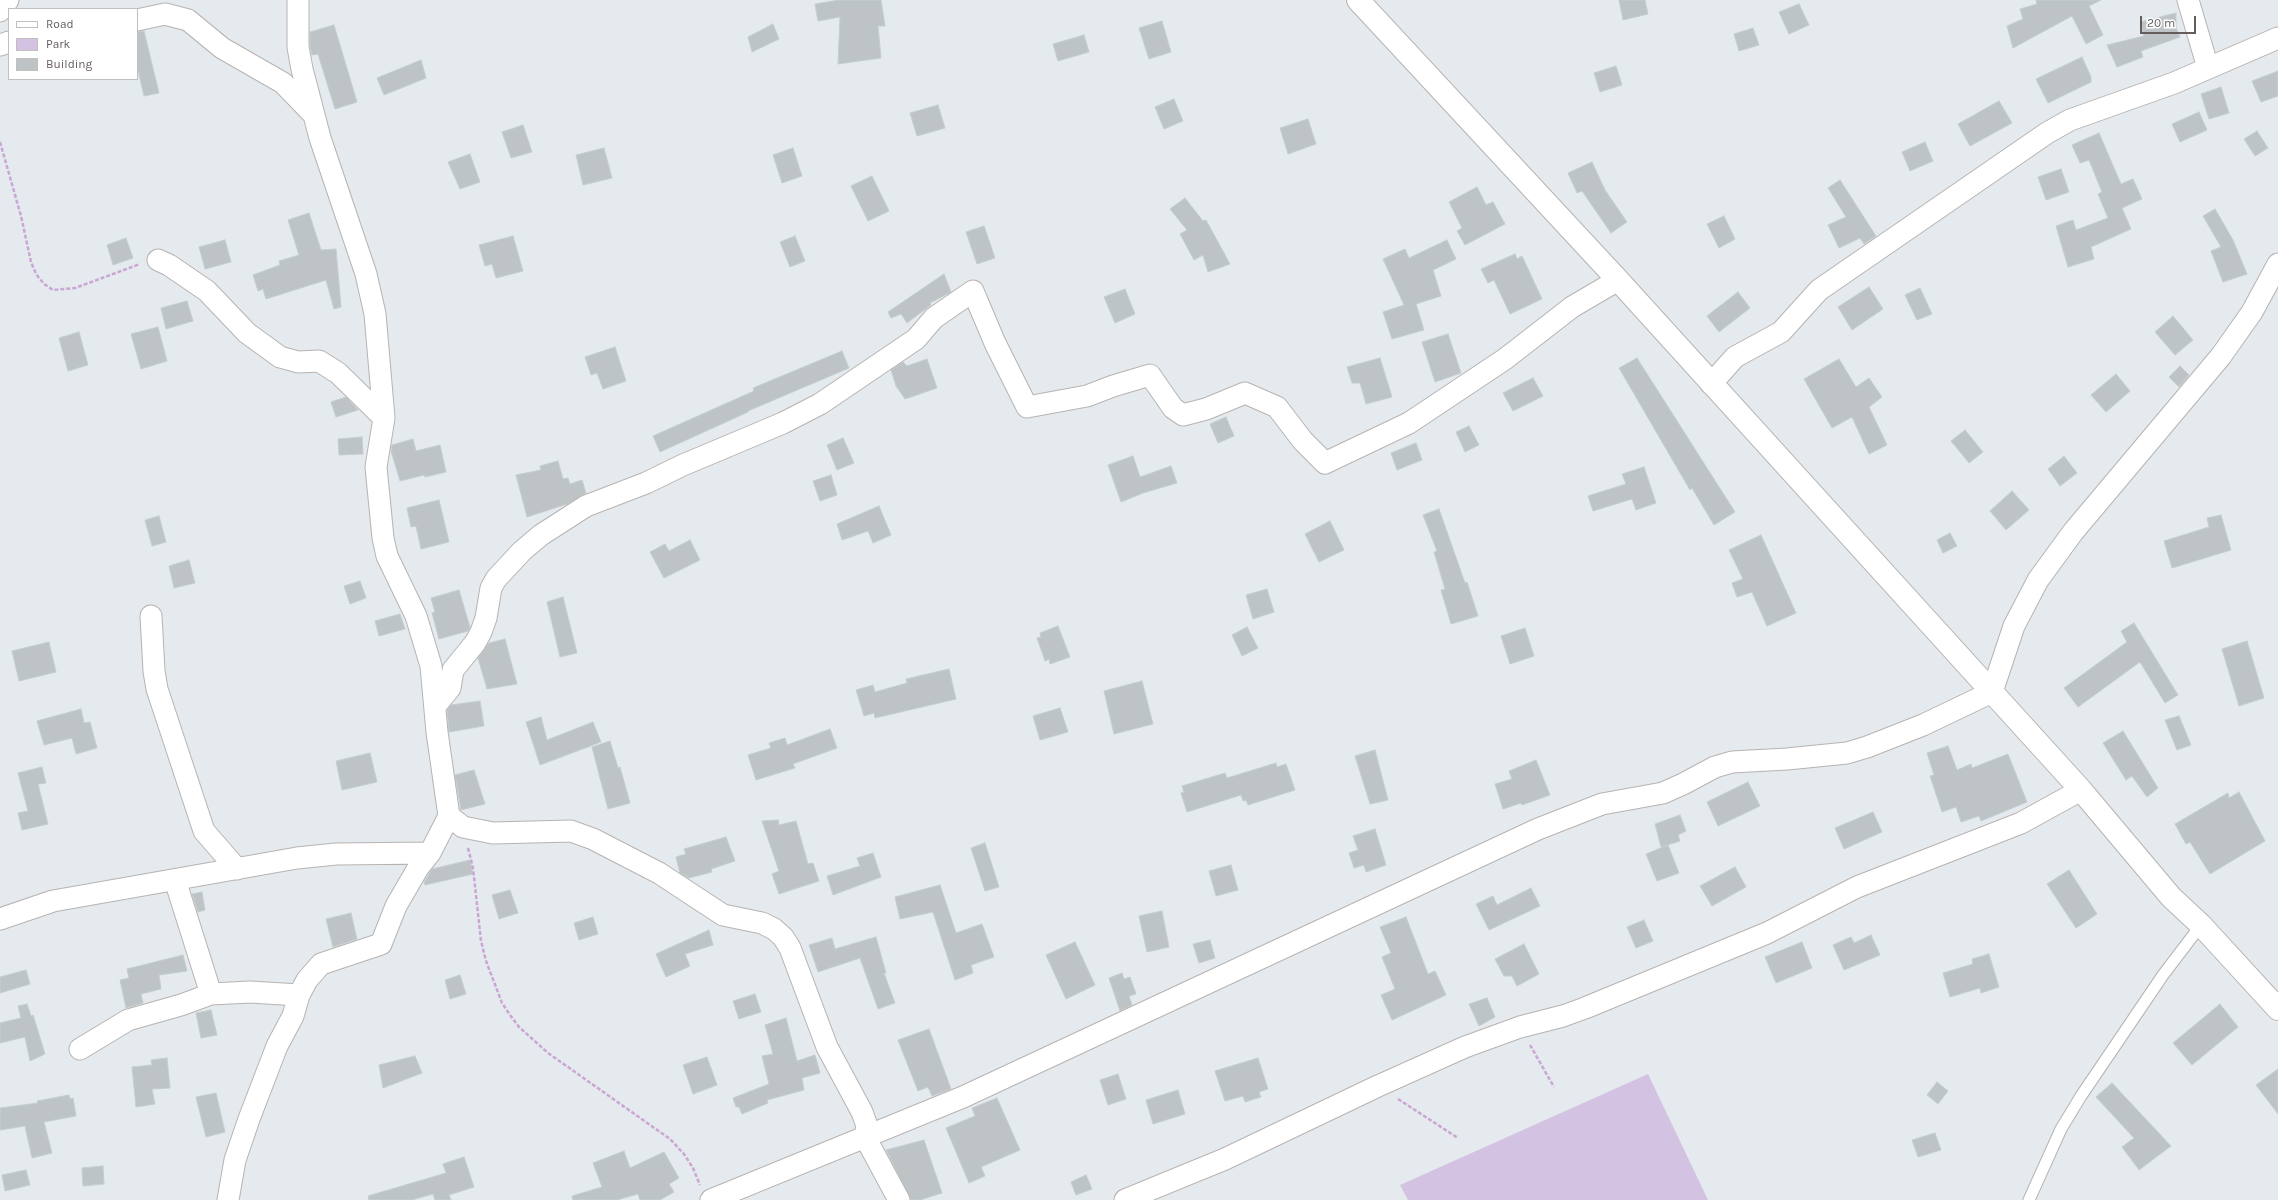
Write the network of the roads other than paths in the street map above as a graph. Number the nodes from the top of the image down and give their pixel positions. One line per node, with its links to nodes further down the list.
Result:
1 (8, 0): 5 (street)
2 (298, 0): 9 (street)
3 (1358, 0): 12 (street)
4 (2188, 0): 8 (street)
5 (0, 11)
6 (138, 20): 9 (street)
7 (2278, 38): 8 (street)
8 (2208, 68): 13 (street)
9 (313, 114): 14 (street)
10 (158, 260): 14 (street)
11 (2278, 264): 16 (street)
12 (1618, 280): 13 (street); 17 (street)
13 (1711, 384): 16 (street)
14 (384, 418): 17 (street)
15 (151, 616): 21 (street)
16 (1992, 692): 18 (street); 29 (street)
17 (436, 705): 19 (street)
18 (2081, 790): 24 (street); 33 (street)
19 (453, 820): 20 (street); 29 (street)
20 (430, 853): 21 (street); 26 (street)
21 (237, 869): 22 (street)
22 (174, 880): 23 (street); 25 (street)
23 (0, 919)
24 (2201, 925): 27 (street); 34 (lane)
25 (211, 994): 26 (street); 28 (street)
26 (299, 995): 31 (street)
27 (2278, 1009)
28 (80, 1049)
29 (865, 1137): 30 (street); 32 (street)
30 (706, 1196)
31 (228, 1200)
32 (898, 1200)
33 (1125, 1200)
34 (2029, 1200)

